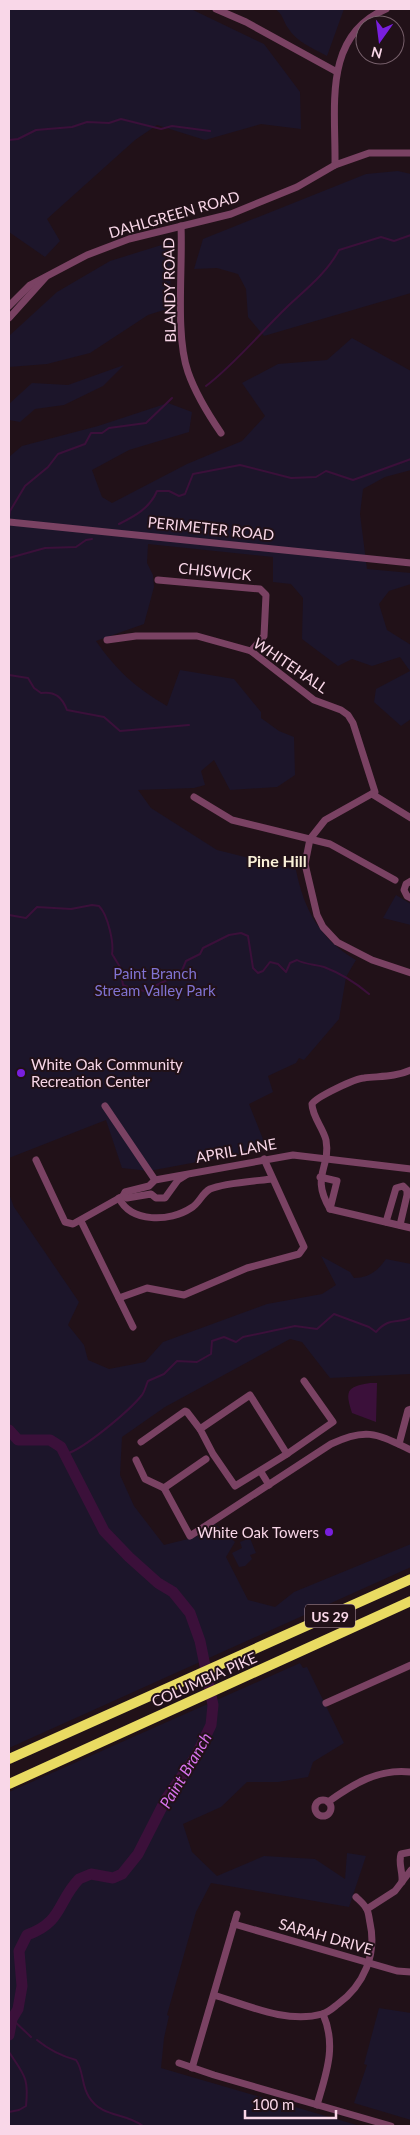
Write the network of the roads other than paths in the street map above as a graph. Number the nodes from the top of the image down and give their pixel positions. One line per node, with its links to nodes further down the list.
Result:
1 (216, 9): 3 (street)
2 (386, 9): 3 (street)
3 (337, 72): 5 (street)
4 (411, 153): 5 (street, DAHLGREEN ROAD)
5 (335, 166): 6 (street, DAHLGREEN ROAD)
6 (181, 226): 7 (street, DAHLGREEN ROAD); 10 (street, BLANDY ROAD)
7 (48, 274): 8 (street, DAHLGREEN ROAD); 9 (street, DAHLGREEN ROAD)
8 (9, 306)
9 (9, 318)
10 (221, 434)
11 (9, 522): 12 (street, PERIMETER ROAD)
12 (411, 563)
13 (158, 580): 15 (street, CHISWICK)
14 (106, 640): 15 (street, WHITEHALL)
15 (252, 651): 16 (street, WHITEHALL)
16 (373, 793): 18 (street); 19 (street)
17 (194, 798): 19 (street)
18 (411, 818)
19 (310, 839): 20 (street); 23 (street)
20 (395, 880)
21 (411, 881): 22 (street)
22 (411, 898)
23 (411, 973)
24 (411, 1070): 26 (street)
25 (106, 1106): 33 (street)
26 (325, 1158): 27 (street, APRIL LANE); 29 (street, APRIL LANE); 31 (street)
27 (264, 1159): 30 (street, APRIL LANE); 32 (street)
28 (36, 1160): 37 (street)
29 (411, 1169)
30 (191, 1172): 33 (street, APRIL LANE); 34 (street)
31 (320, 1177): 36 (street); 36 (street)
32 (272, 1179): 35 (street); 41 (street)
33 (155, 1180): 34 (street)
34 (150, 1190): 35 (street)
35 (121, 1197): 37 (street)
36 (330, 1209): 38 (street)
37 (81, 1221): 41 (street)
38 (386, 1222): 39 (street); 39 (street)
39 (400, 1225): 40 (street)
40 (411, 1228)
41 (119, 1298): 42 (street)
42 (133, 1327)
43 (304, 1381): 49 (street)
44 (411, 1409): 47 (street)
45 (200, 1430): 46 (street); 49 (street); 50 (street)
46 (141, 1442)
47 (399, 1444): 48 (street); 53 (street)
48 (411, 1450)
49 (287, 1454): 52 (street)
50 (210, 1456): 52 (street); 54 (street)
51 (136, 1460): 54 (street)
52 (261, 1472): 53 (street)
53 (269, 1485): 54 (street)
54 (164, 1488)
55 (411, 1579): 59 (highway, COLUMBIA PIKE / US 29)
56 (411, 1601): 61 (highway, COLUMBIA PIKE / US 29)
57 (411, 1665): 58 (street)
58 (326, 1703)
59 (9, 1760)
60 (411, 1772): 62 (street)
61 (9, 1784)
62 (328, 1802)
63 (411, 1852): 65 (street)
64 (411, 1870): 65 (street)
65 (402, 1883): 67 (street)
66 (356, 1897): 67 (street)
67 (367, 1909): 70 (street)
68 (237, 1914): 69 (street)
69 (234, 1924): 70 (street, SARAH DRIVE); 72 (street)
70 (369, 1962): 71 (street, SARAH DRIVE); 73 (street)
71 (411, 1972)
72 (214, 1995): 73 (street); 75 (street)
73 (323, 2014): 76 (street)
74 (179, 2063): 75 (street)
75 (192, 2068): 76 (street)
76 (317, 2105): 77 (street)
77 (392, 2126)

